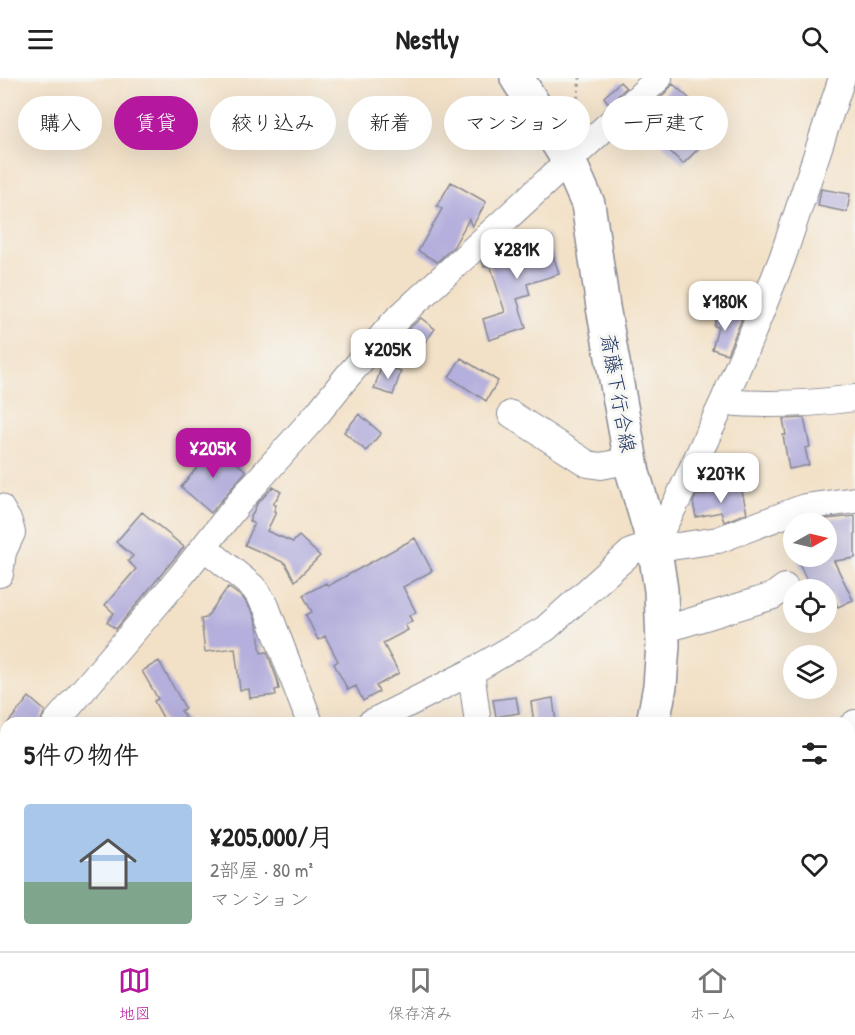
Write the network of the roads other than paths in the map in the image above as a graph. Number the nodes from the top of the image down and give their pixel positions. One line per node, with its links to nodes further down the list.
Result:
1 (517, 78): 4 (main road, 斎藤下行合線)
2 (659, 78): 4 (street)
3 (842, 78): 6 (street)
4 (569, 161): 8 (main road, 斎藤下行合線); 12 (street)
5 (855, 398): 6 (street)
6 (723, 402): 11 (street)
7 (511, 414): 8 (street)
8 (631, 460): 11 (main road, 斎藤下行合線)
9 (855, 500): 11 (street)
10 (0, 507): 13 (street)
11 (654, 544): 15 (main road, 斎藤下行合線); 16 (street)
12 (204, 547): 17 (street); 18 (street)
13 (0, 574)
14 (783, 588): 15 (street)
15 (663, 630): 21 (main road, 斎藤下行合線)
16 (471, 672): 19 (street); 20 (street)
17 (60, 717)
18 (308, 717)
19 (382, 717)
20 (477, 717)
21 (654, 717)

